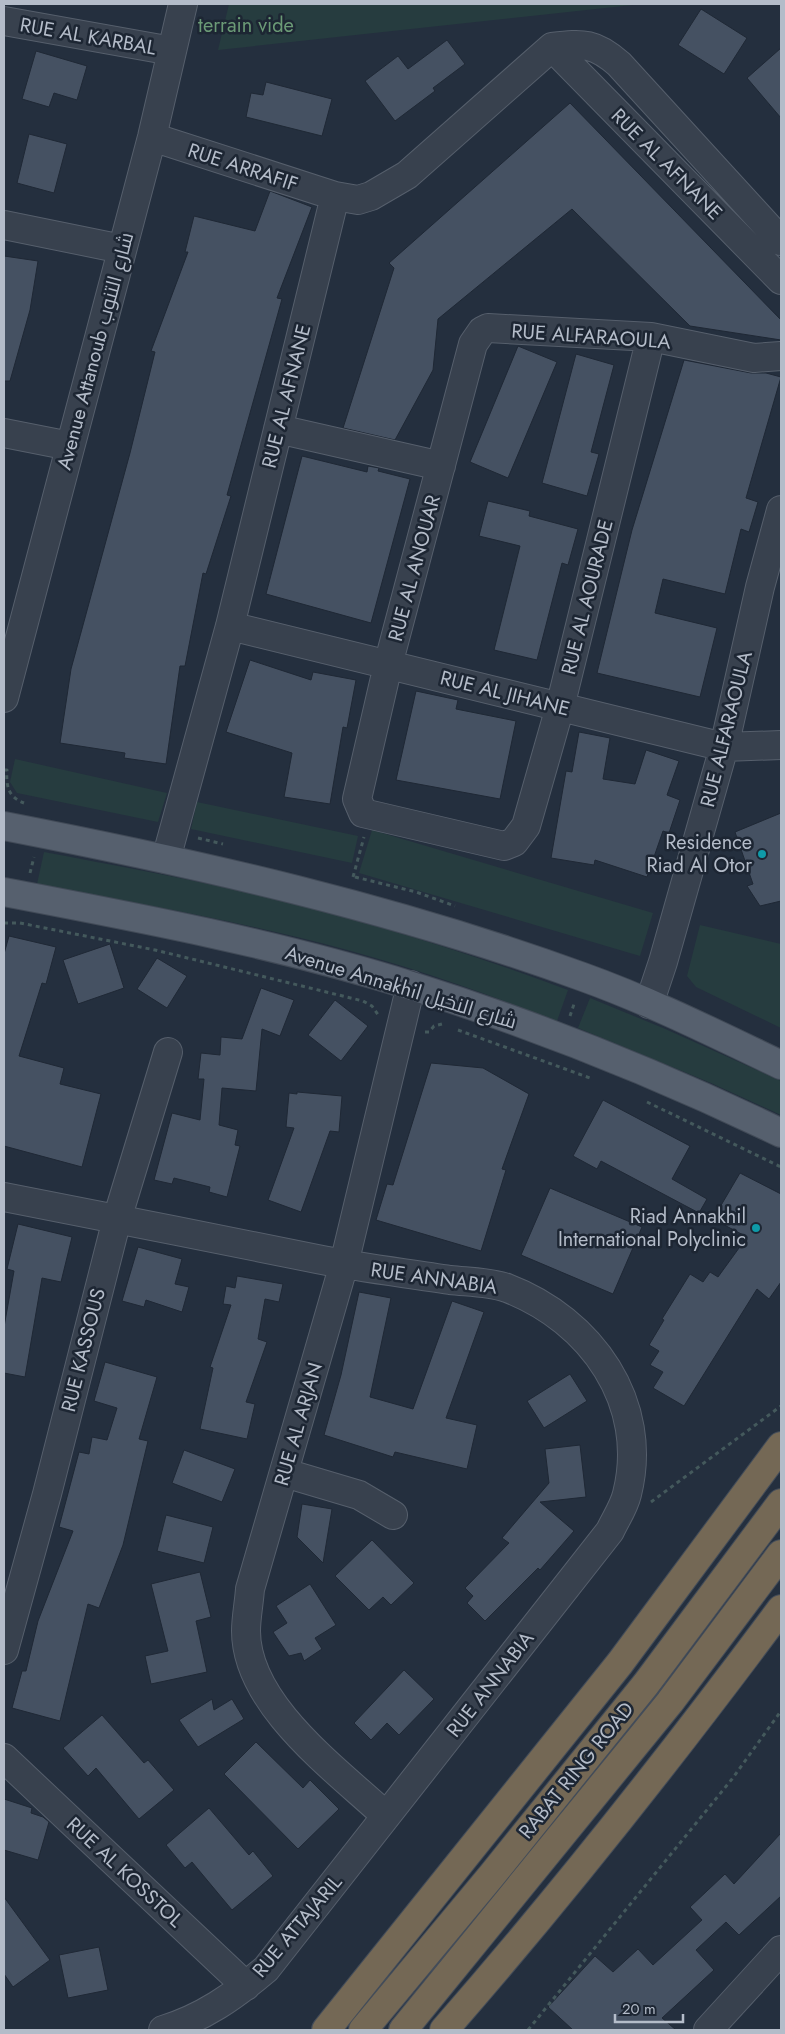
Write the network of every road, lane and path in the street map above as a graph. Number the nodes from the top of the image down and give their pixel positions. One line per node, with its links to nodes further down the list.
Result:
1 (184, 4): 4 (street, Avenue Attanoub شارع التنوب)
2 (4, 21): 4 (street, RUE AL KARBAL)
3 (552, 48): 6 (street); 8 (street, RUE AL AFNANE); 10 (street, RUE AL AFNANE)
4 (172, 51): 5 (street, Avenue Attanoub شارع التنوب)
5 (152, 137): 6 (street, RUE ARRAFIF); 9 (street, Avenue Attanoub شارع التنوب)
6 (335, 196): 14 (street, RUE AL AFNANE)
7 (4, 225): 9 (street)
8 (781, 240)
9 (122, 249): 16 (street, Avenue Attanoub شارع التنوب)
10 (781, 280)
11 (488, 328): 12 (street, RUE ALFARAOULA); 17 (street, RUE AL ANOUAR)
12 (651, 337): 13 (street, RUE ALFARAOULA); 23 (street, RUE AL AOURADE)
13 (781, 356)
14 (278, 429): 17 (street); 20 (street, RUE AL AFNANE)
15 (4, 433): 16 (street)
16 (70, 446): 22 (street, Avenue Attanoub شارع التنوب)
17 (441, 466): 21 (street, RUE AL ANOUAR)
18 (781, 510): 19 (street, RUE ALFARAOULA)
19 (770, 585): 25 (street, RUE ALFARAOULA)
20 (230, 626): 21 (street, RUE AL JIHANE); 29 (street, RUE AL AFNANE)
21 (388, 665): 23 (street, RUE AL JIHANE); 26 (street, RUE AL ANOUAR)
22 (4, 698)
23 (560, 707): 25 (street, RUE AL JIHANE); 26 (street, RUE AL AOURADE)
24 (781, 745): 25 (street, RUE AL JIHANE)
25 (724, 747): 35 (street, RUE ALFARAOULA)
26 (366, 814): 30 (path)
27 (4, 826): 28 (main road)
28 (39, 833): 29 (main road); 31 (path)
29 (166, 858): 33 (main road)
30 (353, 877)
31 (15, 894): 32 (path); 34 (main road, Avenue Annakhil شارع النخيل)
32 (20, 923)
33 (583, 977): 35 (main road); 36 (path)
34 (411, 986): 36 (main road, Avenue Annakhil شارع النخيل); 43 (street, RUE AL ARJAN)
35 (649, 1004): 39 (main road)
36 (562, 1037): 38 (path); 40 (main road, Avenue Annakhil شارع النخيل)
37 (168, 1052): 42 (street, RUE KASSOUS)
38 (552, 1065)
39 (781, 1065)
40 (781, 1133)
41 (4, 1197): 42 (street, RUE ANNABIA)
42 (117, 1219): 43 (street, RUE ANNABIA); 52 (street, RUE KASSOUS)
43 (344, 1264): 46 (street, RUE AL ARJAN); 55 (street, RUE ANNABIA)
44 (781, 1406): 47 (path)
45 (781, 1446): 59 (highway)
46 (284, 1473): 49 (street); 55 (street, RUE AL ARJAN)
47 (648, 1503)
48 (781, 1504): 60 (highway, RABAT RING ROAD)
49 (393, 1514)
50 (781, 1554): 61 (highway, RABAT RING ROAD)
51 (781, 1609): 62 (highway)
52 (4, 1650)
53 (781, 1711): 63 (path)
54 (4, 1758): 57 (street, RUE AL KOSSTOL)
55 (386, 1816): 57 (street, RUE ATTAJARIL)
56 (781, 1950): 64 (street)
57 (246, 1986): 58 (street, RUE ATTAJARIL)
58 (164, 2030)
59 (326, 2030)
60 (363, 2030)
61 (403, 2030)
62 (444, 2030)
63 (528, 2030)
64 (708, 2030)

